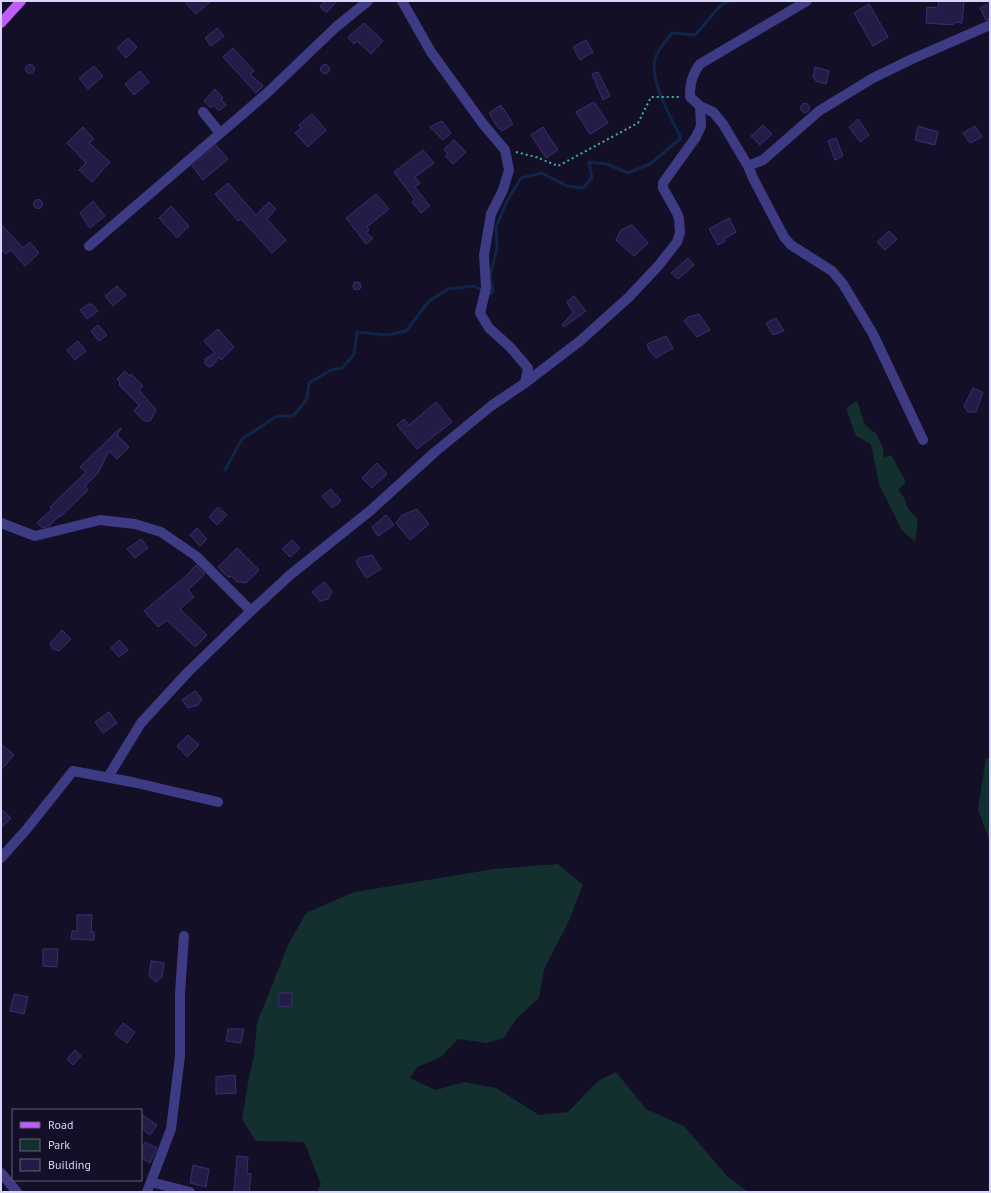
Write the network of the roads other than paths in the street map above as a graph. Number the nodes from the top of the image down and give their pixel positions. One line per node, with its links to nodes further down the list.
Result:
1 (21, 1): 5 (main road)
2 (368, 1): 9 (street)
3 (402, 1): 12 (street)
4 (807, 1): 7 (street)
5 (1, 23)
6 (990, 25): 10 (street)
7 (700, 106): 10 (street); 12 (street)
8 (203, 112): 9 (street)
9 (220, 133): 11 (street)
10 (748, 166): 13 (street)
11 (89, 246)
12 (525, 383): 15 (street)
13 (923, 440)
14 (1, 523): 15 (street)
15 (251, 611): 16 (street)
16 (108, 778): 17 (street); 18 (street)
17 (218, 802)
18 (1, 858)
19 (184, 936): 21 (street)
20 (1, 1173): 22 (street)
21 (151, 1182): 23 (street); 24 (street)
22 (17, 1190)
23 (147, 1192)
24 (190, 1192)

